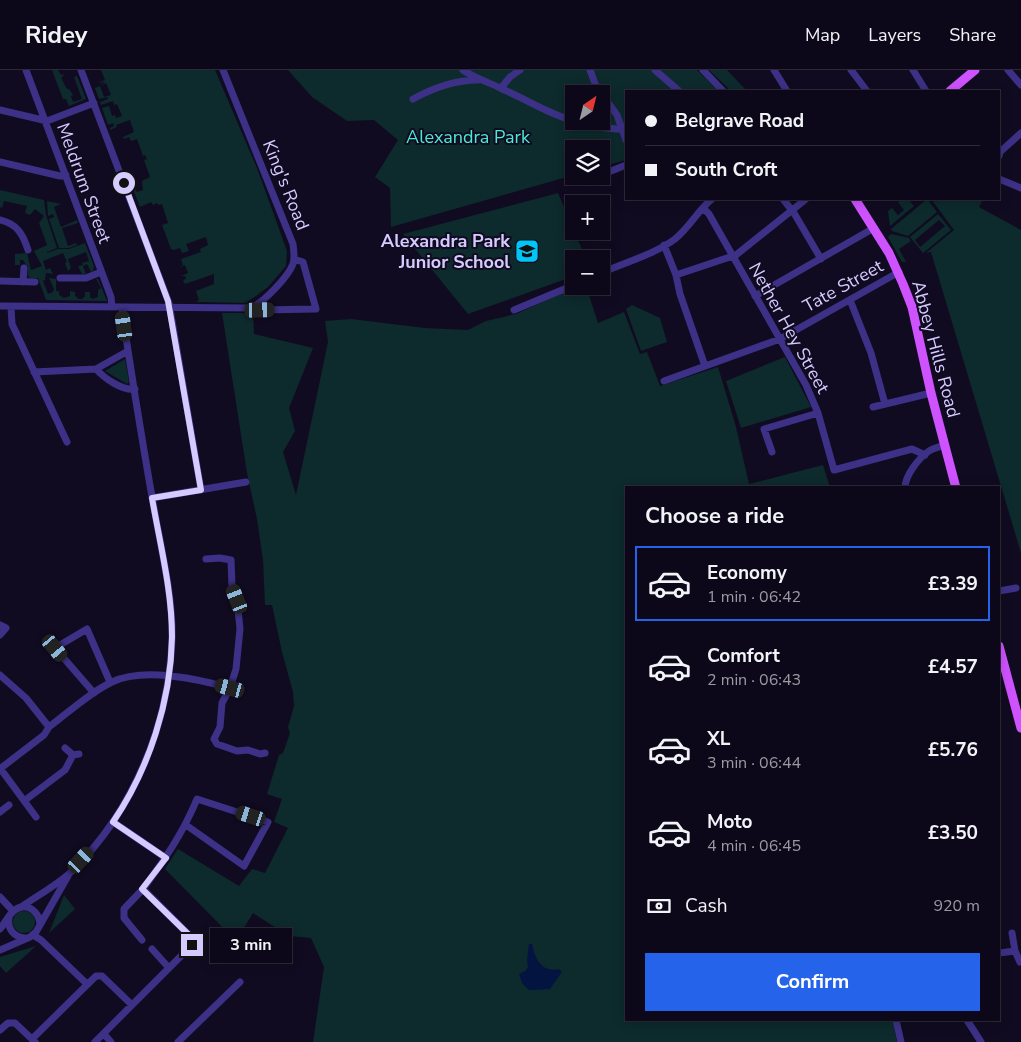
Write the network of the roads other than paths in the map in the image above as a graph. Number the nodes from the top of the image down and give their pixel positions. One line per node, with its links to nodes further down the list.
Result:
1 (26, 70): 27 (street, Meldrum Street)
2 (81, 70): 24 (street)
3 (223, 70): 49 (street, King's Road)
4 (463, 70): 14 (street)
5 (520, 70): 16 (street)
6 (590, 70): 29 (street)
7 (655, 70): 17 (street)
8 (703, 70): 18 (street)
9 (774, 70): 19 (street)
10 (851, 70): 20 (street)
11 (913, 70): 21 (street)
12 (975, 70): 22 (main road)
13 (1008, 70): 15 (street)
14 (478, 80): 16 (street); 23 (street)
15 (1021, 85)
16 (501, 88): 26 (street)
17 (677, 90)
18 (722, 90)
19 (786, 90)
20 (866, 90)
21 (925, 90)
22 (951, 90)
23 (413, 99)
24 (94, 103): 27 (street); 68 (street)
25 (0, 110): 27 (street)
26 (565, 118)
27 (44, 120): 35 (street, Meldrum Street)
28 (610, 128): 29 (street)
29 (624, 130)
30 (1021, 133): 31 (street)
31 (1000, 152)
32 (0, 162): 35 (street)
33 (625, 165): 34 (street)
34 (610, 171)
35 (66, 175): 53 (street, Meldrum Street)
36 (1000, 179): 37 (street)
37 (1021, 188)
38 (711, 200): 42 (street)
39 (784, 200): 43 (street)
40 (805, 200): 43 (street)
41 (856, 200): 45 (main road, Abbey Hills Road)
42 (703, 208): 46 (street); 48 (street, Nether Hey Street)
43 (792, 210): 48 (street); 50 (street)
44 (0, 220): 47 (street)
45 (874, 228): 50 (street); 54 (main road, Abbey Hills Road)
46 (664, 245): 52 (street); 55 (street)
47 (28, 250)
48 (732, 256): 55 (street); 61 (street, Nether Hey Street)
49 (294, 259): 65 (street); 65 (street, King's Road)
50 (821, 259): 61 (street)
51 (24, 268): 58 (street)
52 (610, 269)
53 (101, 272): 56 (street); 66 (street, Meldrum Street)
54 (899, 272): 62 (street, Tate Street); 77 (main road, Abbey Hills Road)
55 (676, 275): 72 (street)
56 (60, 278)
57 (0, 281): 58 (street)
58 (23, 282): 59 (street)
59 (35, 282)
60 (565, 289): 69 (street)
61 (755, 296): 70 (street, Nether Hey Street)
62 (850, 300): 70 (street, Tate Street); 78 (street)
63 (0, 306): 64 (street)
64 (11, 306): 66 (street); 74 (street)
65 (255, 306): 68 (street)
66 (112, 307): 67 (street)
67 (122, 307): 68 (street); 71 (street)
68 (170, 308): 88 (street)
69 (514, 310)
70 (780, 339): 72 (street, Tate Street); 80 (street, Nether Hey Street)
71 (128, 351): 73 (street); 76 (street)
72 (705, 366): 75 (street, Tate Street)
73 (96, 369): 74 (street); 76 (street)
74 (34, 372): 81 (street)
75 (664, 381)
76 (135, 390): 89 (street)
77 (931, 394): 78 (street); 82 (main road, Abbey Hills Road)
78 (884, 404): 79 (street)
79 (873, 407)
80 (818, 413): 83 (street); 84 (street, Nether Hey Street)
81 (67, 442)
82 (944, 444): 84 (street); 87 (main road, Abbey Hills Road)
83 (772, 452)
84 (925, 455): 86 (street)
85 (246, 482): 88 (street)
86 (904, 486)
87 (955, 486)
88 (201, 490): 89 (street)
89 (152, 498): 97 (street)
90 (206, 559): 99 (street)
91 (1016, 588): 92 (street)
92 (1000, 591)
93 (0, 625): 94 (street)
94 (0, 635)
95 (1000, 650): 102 (main road)
96 (0, 675): 101 (street)
97 (169, 677): 98 (street); 99 (street); 110 (street)
98 (110, 682): 100 (street); 100 (street)
99 (230, 688): 104 (street)
100 (94, 693): 101 (street)
101 (49, 727): 105 (street)
102 (1021, 728)
103 (65, 748): 106 (street)
104 (265, 752)
105 (0, 768): 106 (street)
106 (24, 801): 109 (street)
107 (9, 805): 108 (street)
108 (0, 812)
109 (36, 817)
110 (113, 822): 112 (street); 113 (street)
111 (186, 825): 111 (street); 112 (street)
112 (166, 858): 114 (street)
113 (70, 873): 116 (street); 119 (street)
114 (142, 889): 124 (street); 130 (street)
115 (0, 897): 117 (street)
116 (21, 907): 117 (street); 119 (street)
117 (13, 911): 118 (street)
118 (9, 918): 120 (street); 123 (street)
119 (40, 924): 122 (street)
120 (0, 929)
121 (1012, 934): 127 (street)
122 (33, 935): 123 (street); 132 (street)
123 (26, 938): 126 (street)
124 (142, 940)
125 (152, 949): 130 (street)
126 (0, 950)
127 (1015, 951): 128 (street); 129 (street)
128 (1000, 953)
129 (1020, 962)
130 (169, 968): 133 (street)
131 (240, 982): 141 (street)
132 (87, 984): 133 (street); 138 (street)
133 (132, 1005): 137 (street)
134 (896, 1021): 142 (street)
135 (968, 1021): 143 (street)
136 (0, 1030): 138 (street)
137 (104, 1034): 139 (street); 140 (street)
138 (34, 1040)
139 (95, 1042)
140 (111, 1042)
141 (178, 1042)
142 (901, 1042)
143 (981, 1042)

